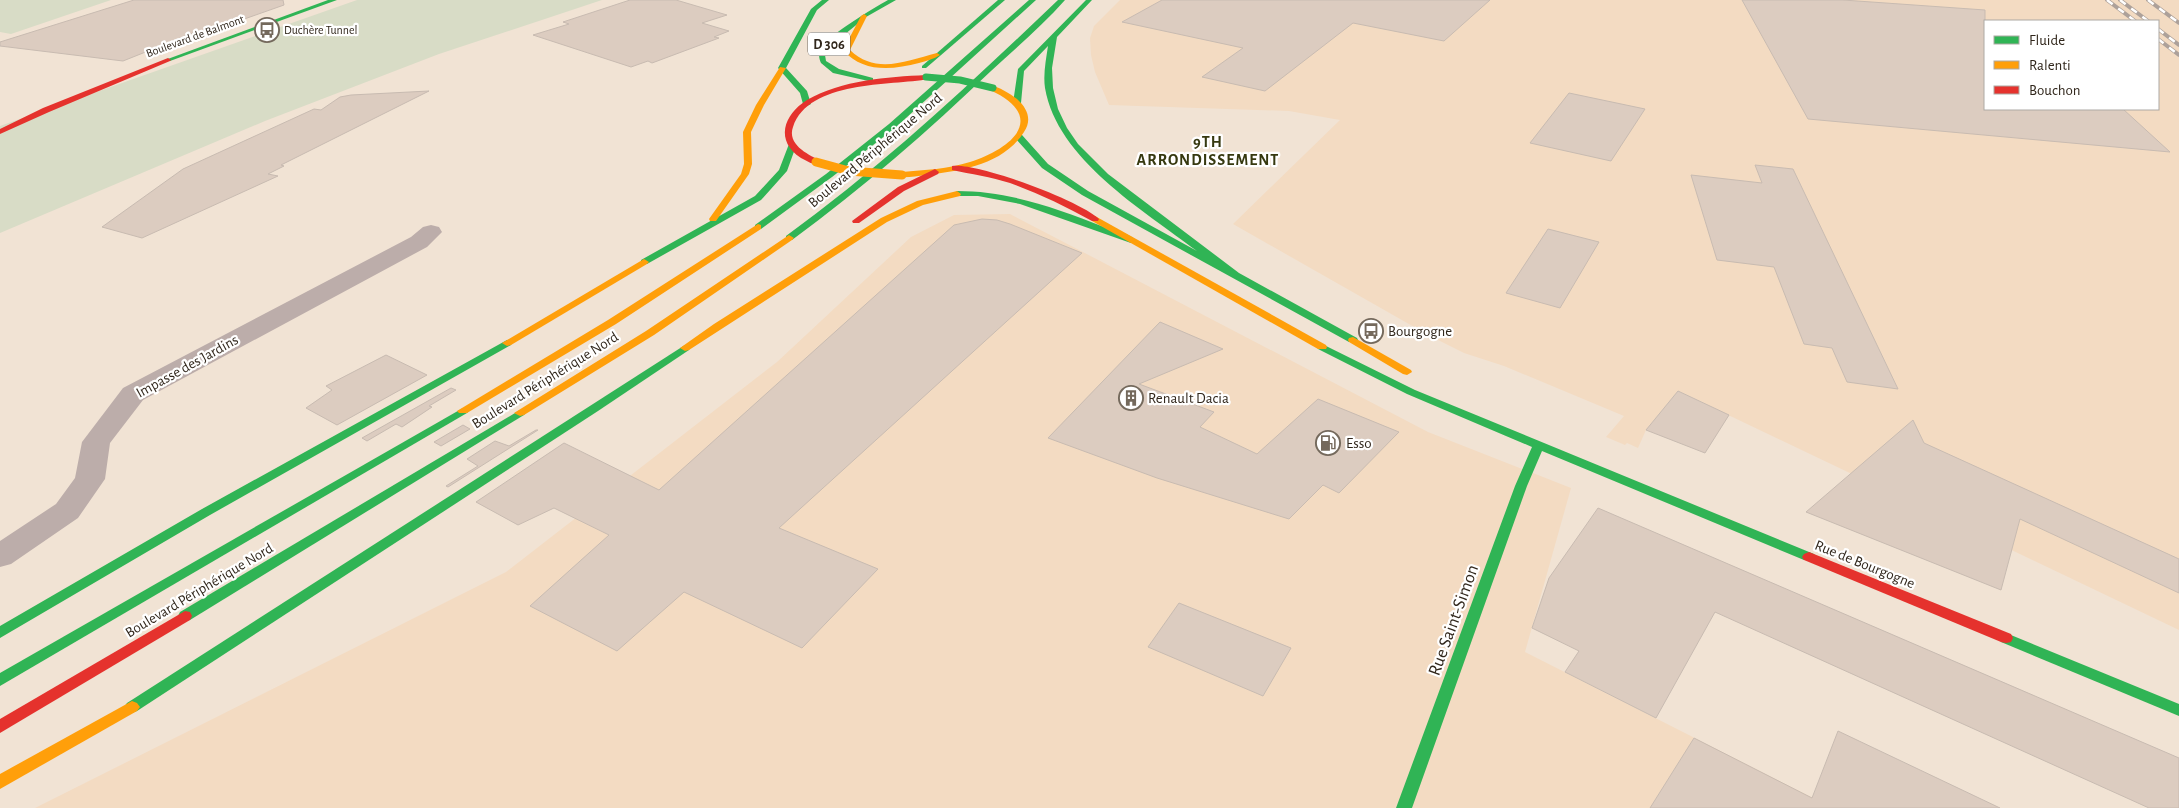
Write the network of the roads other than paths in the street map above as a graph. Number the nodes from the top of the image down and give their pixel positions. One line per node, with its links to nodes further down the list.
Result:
1 (334, 0): 14 (main road, Boulevard de Balmont)
2 (826, 0): 11 (main road, D 306)
3 (893, 0): 8 (main road, D 306)
4 (1002, 0): 10 (main road)
5 (1033, 0): 36 (main road, Boulevard Périphérique Nord)
6 (1062, 0): 38 (main road, Boulevard Périphérique Nord)
7 (1090, 0): 9 (main road)
8 (864, 16): 10 (main road); 13 (main road, D 306)
9 (1054, 35): 15 (main road); 28 (main road)
10 (937, 55): 12 (main road)
11 (782, 68): 16 (main road); 23 (main road)
12 (903, 78): 13 (main road, D 306); 15 (main road, D 306, bridge)
13 (874, 81): 16 (main road, D 306)
14 (96, 89): 17 (main road, Boulevard de Balmont); 18 (main road, Boulevard de Balmont)
15 (1017, 103): 19 (main road)
16 (807, 104): 20 (main road, D 306)
17 (14, 112)
18 (0, 132)
19 (1019, 137): 21 (main road); 28 (main road)
20 (792, 146): 22 (main road, bridge); 23 (main road)
21 (955, 168): 22 (main road); 27 (main road)
22 (935, 172): 24 (main road)
23 (709, 224): 35 (main road)
24 (846, 228)
25 (431, 232): 34 (street, Impasse des Jardins)
26 (831, 240): 29 (main road)
27 (1131, 240): 29 (main road); 32 (main road, Rue de Bourgogne)
28 (1235, 275): 30 (main road)
29 (722, 323): 39 (main road)
30 (1417, 378)
31 (1430, 389): 32 (main road)
32 (1447, 406): 33 (main road, Rue de Bourgogne)
33 (1539, 445): 37 (main road, Rue de Bourgogne); 40 (main road, Rue Saint-Simon)
34 (0, 556)
35 (0, 633)
36 (0, 680)
37 (2179, 710)
38 (0, 727)
39 (0, 782)
40 (1404, 808)

